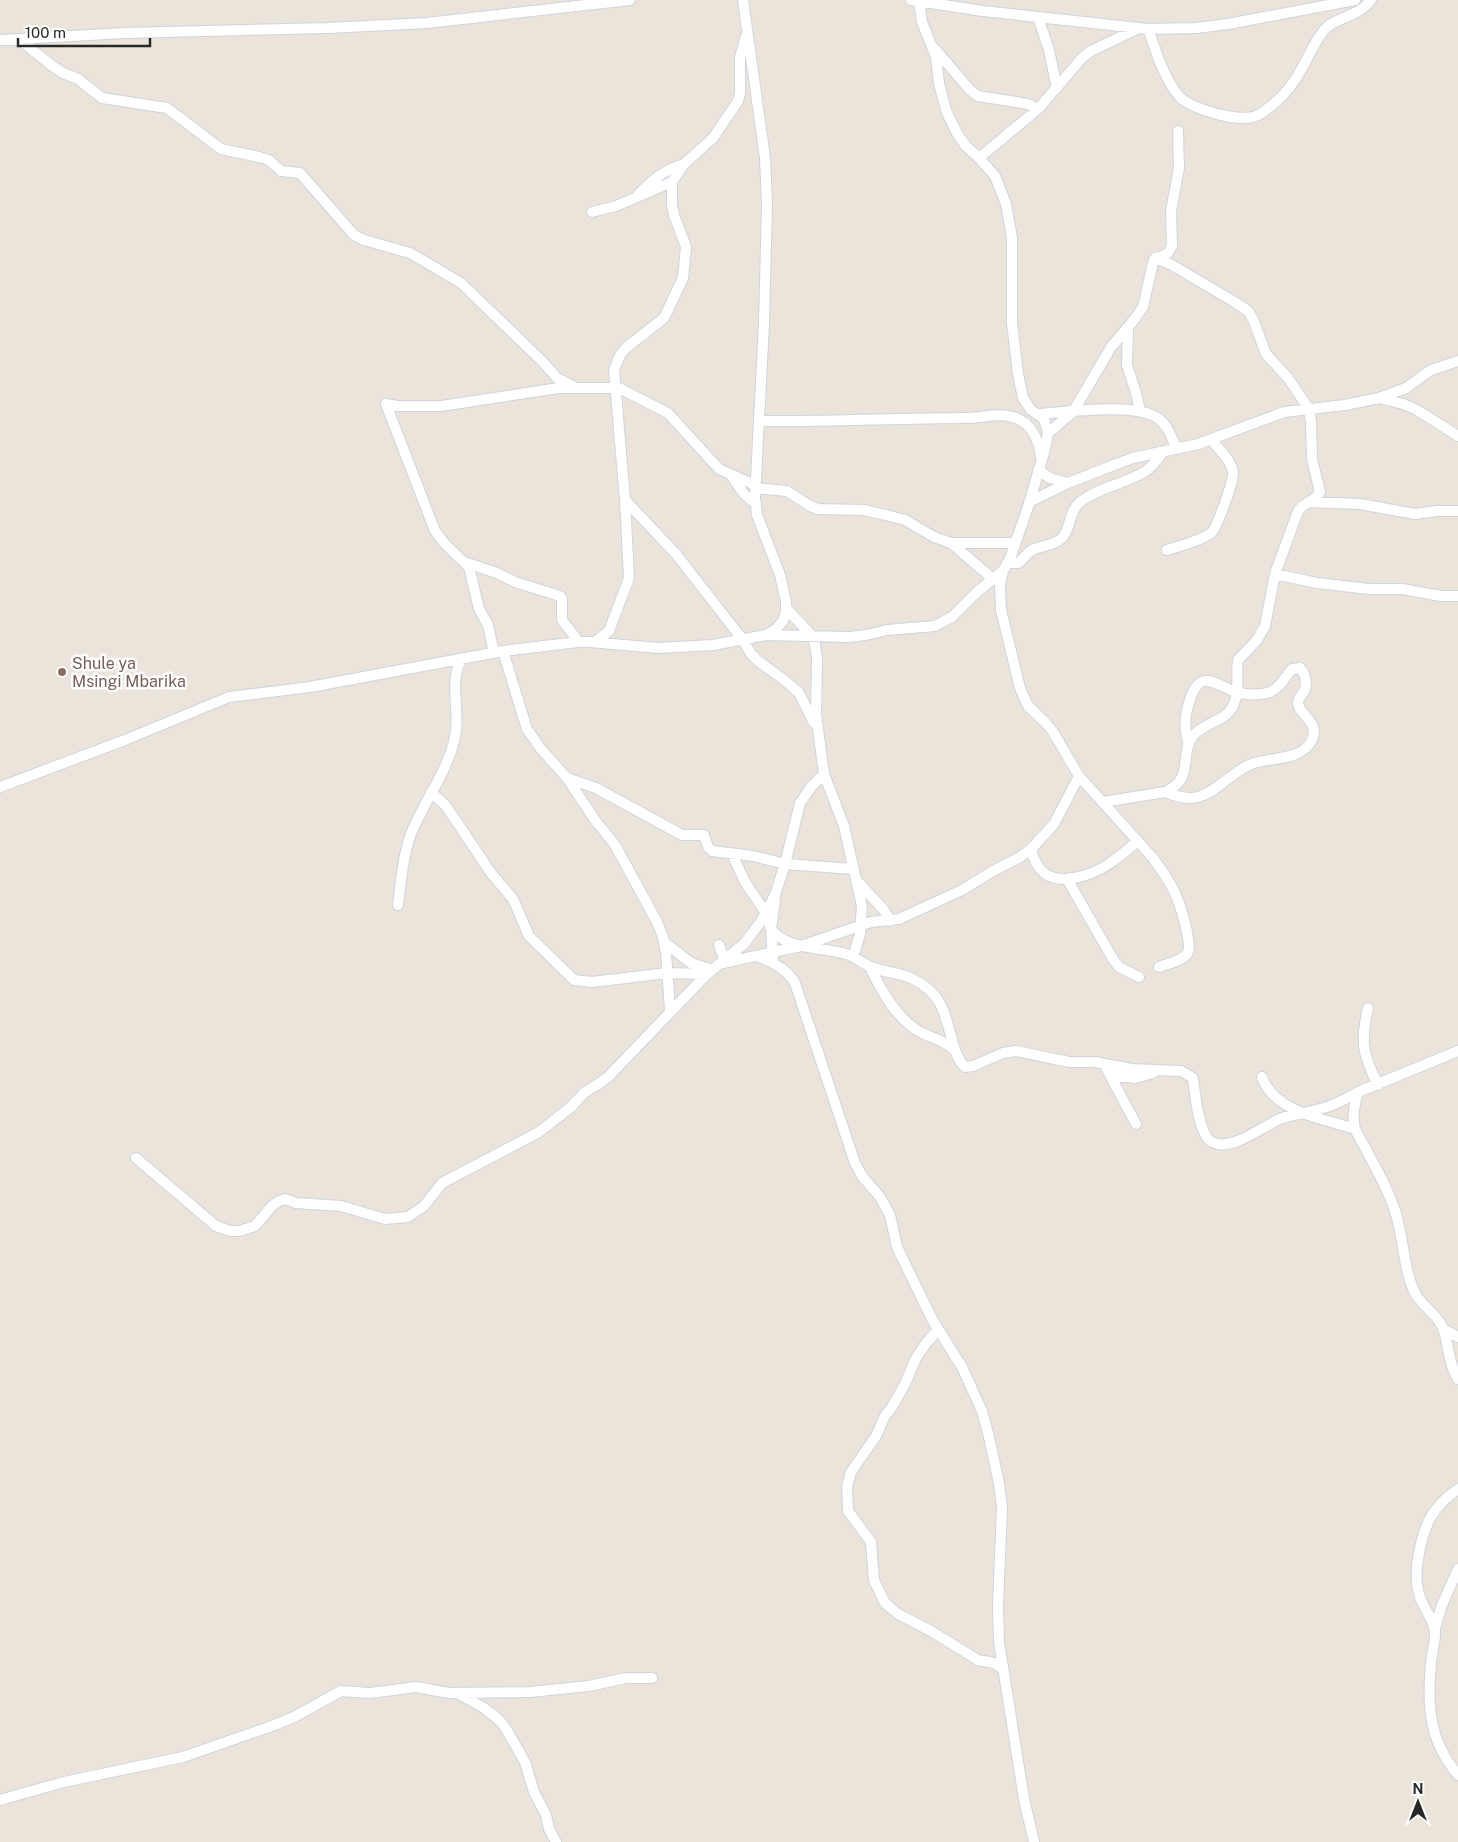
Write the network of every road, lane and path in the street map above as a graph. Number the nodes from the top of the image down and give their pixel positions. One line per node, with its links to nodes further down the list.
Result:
1 (630, 0): 10 (street)
2 (743, 0): 9 (street)
3 (1355, 0): 8 (street)
4 (1371, 0): 8 (street)
5 (915, 1): 6 (street); 12 (street)
6 (1038, 17): 7 (street); 13 (street)
7 (1137, 28): 8 (street); 13 (street)
8 (1148, 29)
9 (747, 32): 17 (street); 31 (street)
10 (19, 39): 11 (street); 24 (street)
11 (0, 40)
12 (934, 49): 14 (street); 16 (street)
13 (1057, 88): 14 (street)
14 (1038, 109): 16 (street)
15 (1178, 131): 21 (street)
16 (980, 158): 30 (street)
17 (684, 164): 18 (street); 19 (street)
18 (672, 182): 19 (street); 25 (street)
19 (634, 199): 20 (street)
20 (592, 212)
21 (1155, 258): 22 (street); 27 (street)
22 (1128, 328): 28 (street); 29 (street)
23 (1458, 361): 26 (street)
24 (576, 388): 25 (street); 51 (street)
25 (615, 388): 38 (street); 42 (street)
26 (1379, 398): 27 (street); 33 (street)
27 (1309, 409): 34 (street); 41 (street)
28 (1073, 412): 29 (street); 30 (street); 32 (street)
29 (1140, 412): 35 (street)
30 (1040, 414): 32 (street)
31 (759, 421): 37 (street); 40 (street)
32 (1048, 433): 37 (street)
33 (1458, 436)
34 (1212, 440): 35 (street); 50 (street)
35 (1177, 448): 36 (street)
36 (1164, 451): 39 (street); 52 (street)
37 (1040, 466): 39 (street); 43 (street)
38 (732, 475): 40 (street); 46 (street)
39 (1068, 483): 43 (street)
40 (755, 487): 46 (street); 48 (street)
41 (1320, 489): 44 (street); 45 (street)
42 (625, 500): 59 (street); 61 (street)
43 (1029, 502): 49 (street)
44 (1305, 502): 45 (street); 53 (street)
45 (1334, 503): 47 (street)
46 (756, 504): 56 (street)
47 (1458, 511)
48 (951, 543): 49 (street); 54 (street)
49 (1015, 543): 52 (street)
50 (1167, 550)
51 (467, 564): 60 (street); 62 (street)
52 (1005, 567): 54 (street); 68 (street)
53 (1275, 574): 55 (street); 64 (street)
54 (993, 579): 58 (street)
55 (1458, 596)
56 (786, 608): 57 (street); 58 (street)
57 (766, 635): 58 (street); 59 (street)
58 (812, 636): 65 (street)
59 (743, 640): 61 (street); 65 (street)
60 (580, 642): 61 (street); 62 (street)
61 (595, 642)
62 (498, 652): 63 (street); 69 (street)
63 (462, 658): 70 (street); 71 (street)
64 (1237, 693): 66 (street); 66 (street); 72 (street)
65 (818, 730): 67 (street)
66 (1189, 745): 72 (street)
67 (824, 774): 77 (street); 78 (street)
68 (1079, 776): 73 (street); 75 (street)
69 (567, 778): 76 (street); 87 (street)
70 (0, 787)
71 (431, 792): 82 (street); 96 (street)
72 (1165, 792): 73 (street)
73 (1103, 802): 74 (street)
74 (1138, 841): 79 (street); 94 (street)
75 (1031, 849): 79 (street); 84 (street)
76 (732, 854): 77 (street); 83 (street)
77 (785, 864): 78 (street); 81 (street)
78 (849, 869): 80 (street)
79 (1067, 879): 97 (street)
80 (857, 881): 84 (street); 85 (street)
81 (775, 895): 83 (street); 86 (street)
82 (398, 904)
83 (766, 913): 86 (street); 92 (street)
84 (890, 921): 85 (street)
85 (862, 926): 89 (street); 91 (street)
86 (771, 929): 89 (street); 90 (street)
87 (664, 942): 95 (street); 96 (street)
88 (719, 945): 92 (street)
89 (801, 946): 90 (street); 91 (street)
90 (772, 957): 92 (street); 113 (street)
91 (853, 957): 93 (street)
92 (723, 962): 95 (street)
93 (870, 967): 101 (street); 101 (street)
94 (1159, 967)
95 (710, 972): 96 (street); 99 (street)
96 (667, 973): 99 (street)
97 (1139, 977)
98 (1368, 1008): 106 (street)
99 (670, 1010): 111 (street)
100 (1458, 1051): 106 (street)
101 (956, 1054): 102 (street)
102 (1104, 1064): 103 (street); 104 (street)
103 (1159, 1070): 104 (street); 108 (street)
104 (1111, 1075): 109 (street)
105 (1262, 1077): 108 (street)
106 (1378, 1085): 107 (street)
107 (1358, 1092): 108 (street); 110 (street)
108 (1304, 1113): 110 (street)
109 (1136, 1124)
110 (1355, 1129): 112 (street)
111 (136, 1158)
112 (1443, 1329): 114 (street); 115 (street)
113 (938, 1330): 119 (street); 119 (street)
114 (1458, 1337)
115 (1457, 1377)
116 (1458, 1489): 118 (street)
117 (1458, 1569): 118 (street)
118 (1435, 1628): 122 (street)
119 (1003, 1669): 125 (street)
120 (652, 1678): 121 (street)
121 (457, 1693): 123 (street); 124 (street)
122 (1458, 1775)
123 (0, 1800)
124 (556, 1842)
125 (1034, 1842)

